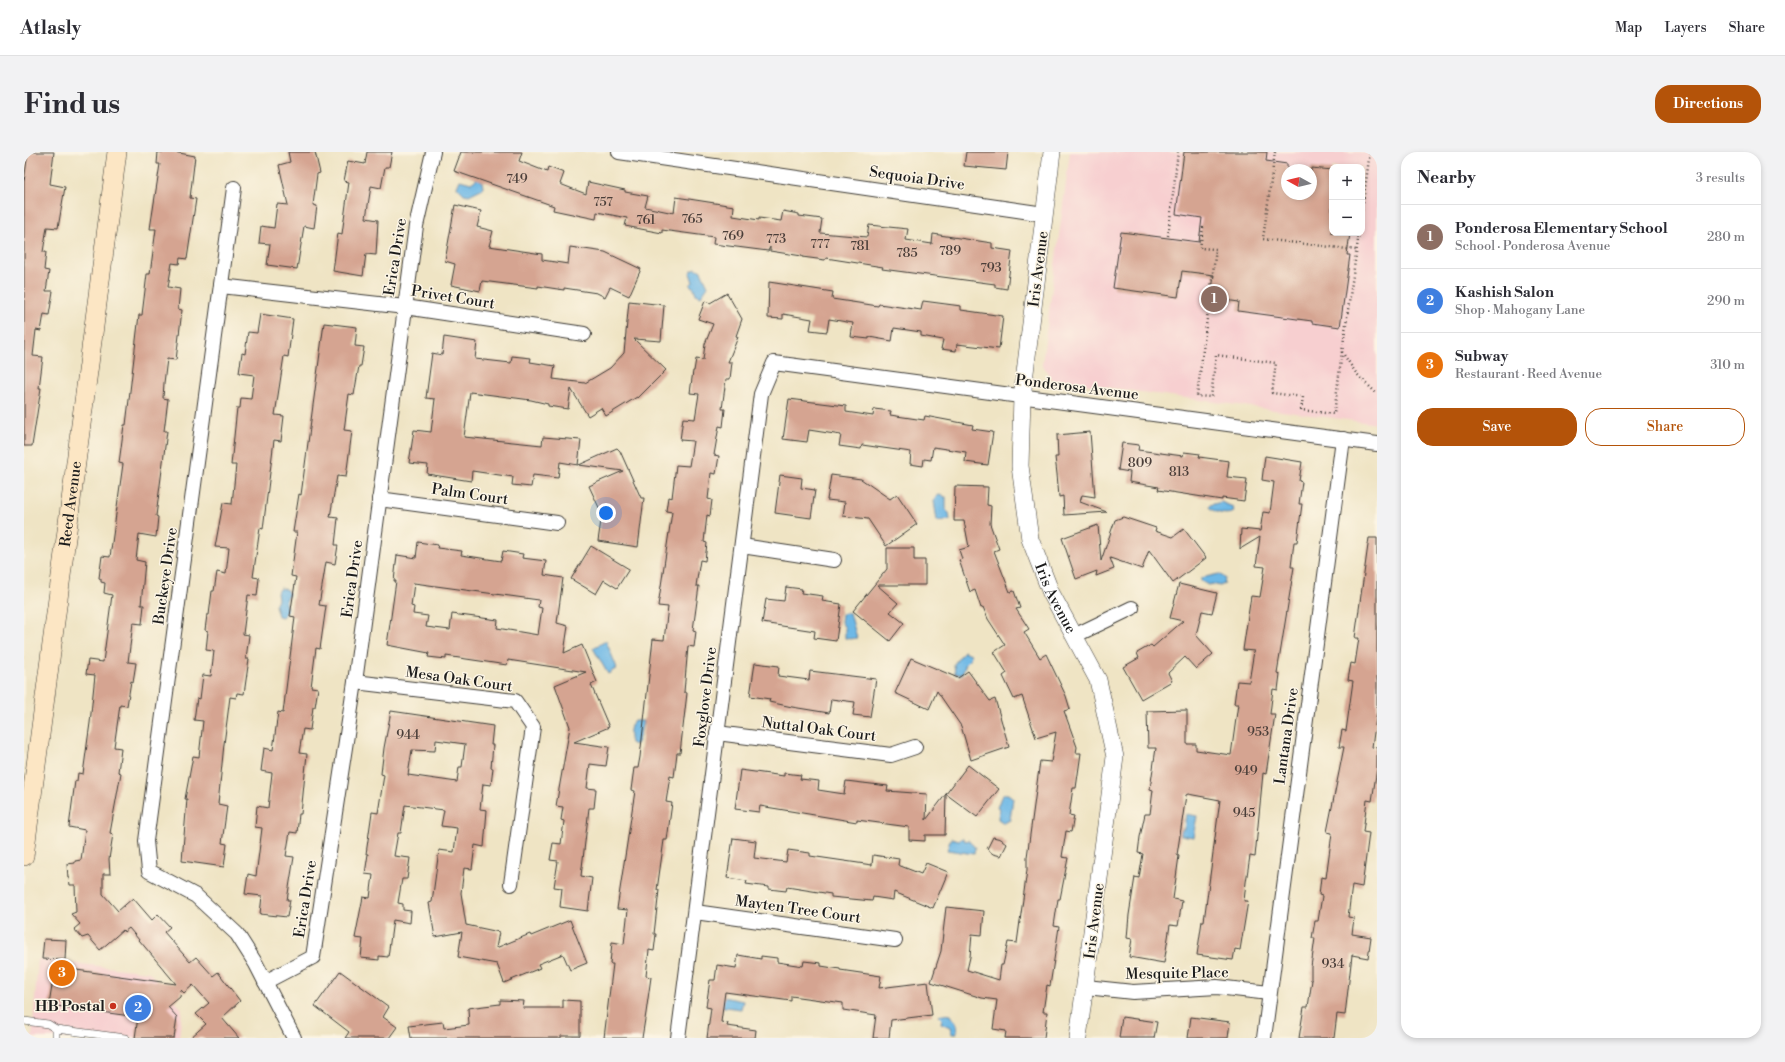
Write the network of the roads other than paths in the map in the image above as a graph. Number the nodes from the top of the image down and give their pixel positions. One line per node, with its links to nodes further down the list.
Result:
1 (117, 152): 24 (main road, Reed Avenue)
2 (433, 152): 9 (street, Erica Drive)
3 (619, 152): 5 (street, Sequoia Drive)
4 (1052, 152): 7 (street, Iris Avenue)
5 (651, 155): 7 (street, Sequoia Drive)
6 (234, 188): 8 (street, Buckeye Drive)
7 (1044, 214): 12 (street, Iris Avenue)
8 (222, 286): 9 (street, Privet Court); 28 (street, Buckeye Drive)
9 (405, 307): 10 (street, Privet Court); 15 (street, Erica Drive)
10 (584, 334)
11 (774, 363): 12 (street, Ponderosa Avenue); 17 (street, Foxglove Drive)
12 (1022, 397): 13 (street, Ponderosa Avenue); 20 (street, Iris Avenue)
13 (1343, 439): 14 (street, Ponderosa Avenue); 30 (street, Lantana Drive)
14 (1377, 444)
15 (379, 500): 16 (street, Palm Court); 21 (street, Erica Drive)
16 (557, 523)
17 (742, 546): 18 (street); 22 (street, Foxglove Drive)
18 (834, 560)
19 (1132, 608): 20 (street)
20 (1074, 636): 29 (street, Iris Avenue)
21 (355, 682): 25 (street, Mesa Oak Court); 28 (street, Erica Drive)
22 (717, 733): 23 (street, Nuttal Oak Court); 26 (street, Foxglove Drive)
23 (915, 747)
24 (24, 856)
25 (511, 884)
26 (695, 912): 27 (street, Mayten Tree Court); 36 (street, Foxglove Drive)
27 (895, 940)
28 (265, 982): 35 (street)
29 (1086, 987): 30 (street, Mesquite Place); 37 (street, Iris Avenue)
30 (1269, 993): 38 (street, Lantana Drive)
31 (24, 1021): 32 (lane)
32 (56, 1028): 33 (lane); 34 (lane)
33 (56, 1038)
34 (125, 1038)
35 (294, 1038)
36 (678, 1038)
37 (1078, 1038)
38 (1264, 1038)

